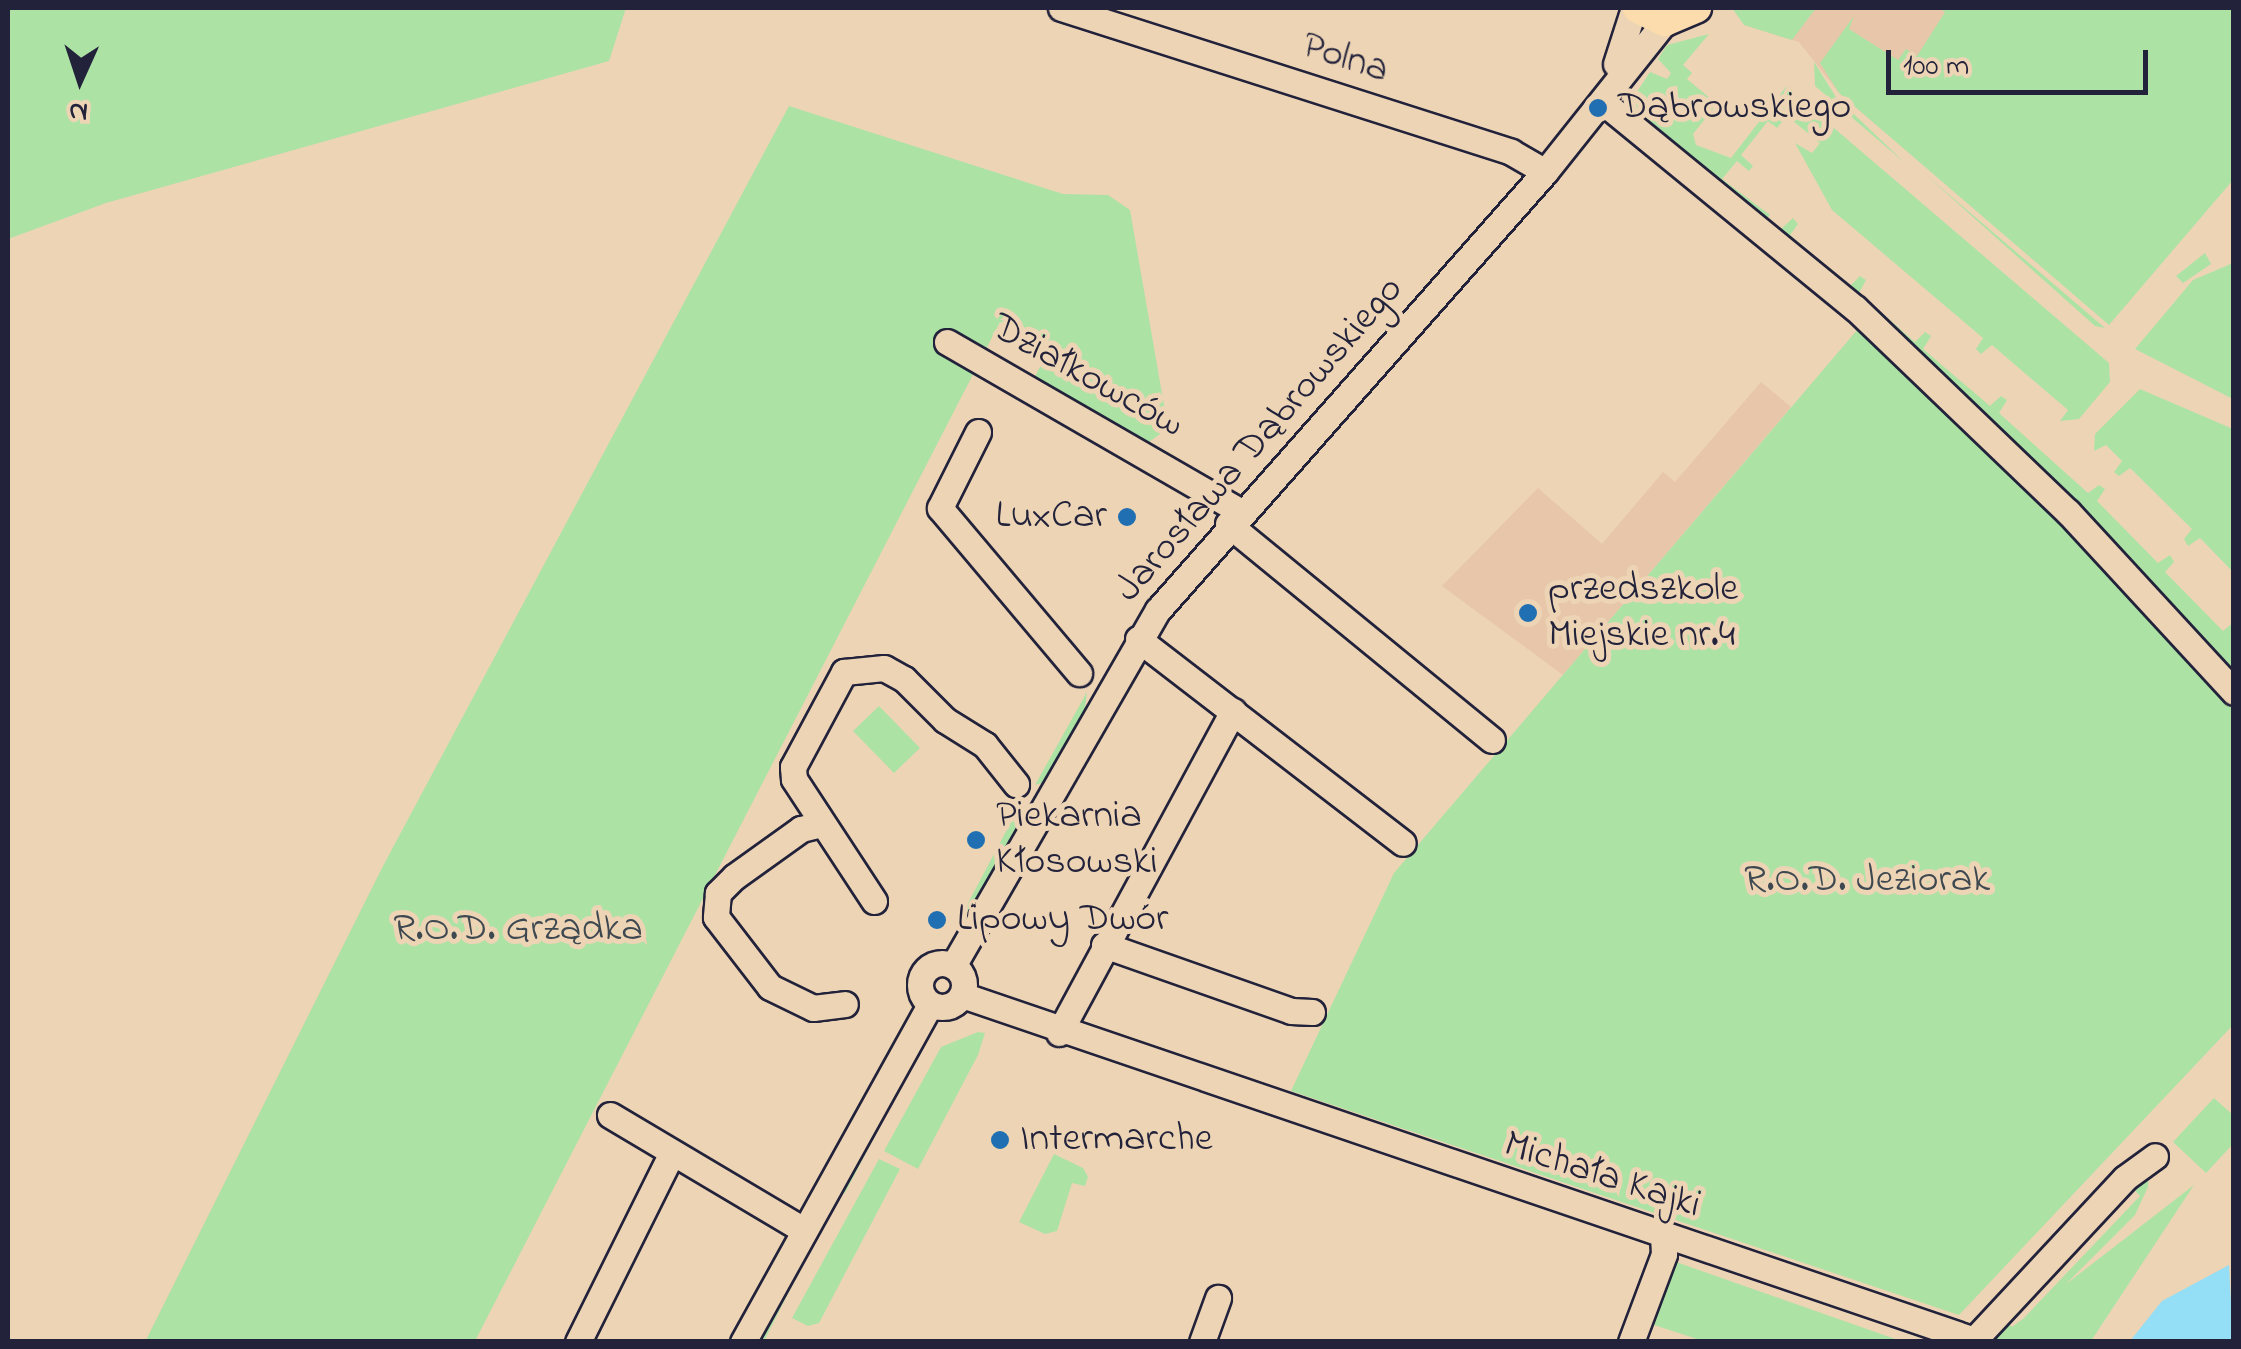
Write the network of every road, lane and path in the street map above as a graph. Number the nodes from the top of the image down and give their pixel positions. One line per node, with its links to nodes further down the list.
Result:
1 (1061, 8): 6 (street, Polna)
2 (1636, 8): 4 (main road); 5 (street, Jarosława Dąbrowskiego)
3 (1696, 8): 4 (main road)
4 (1665, 21): 5 (street, Jarosława Dąbrowskiego)
5 (1604, 100): 6 (street, Jarosława Dąbrowskiego); 12 (street)
6 (1545, 172): 9 (street, Jarosława Dąbrowskiego)
7 (947, 342): 9 (street, Działkowców)
8 (978, 432): 11 (street)
9 (1234, 517): 10 (street, Jarosława Dąbrowskiego); 14 (street, Działkowców)
10 (1138, 638): 13 (street); 20 (street, Jarosława Dąbrowskiego)
11 (1078, 673)
12 (2234, 692)
13 (1233, 711): 17 (street); 19 (street)
14 (1492, 740)
15 (1016, 784): 16 (street)
16 (821, 824): 18 (street); 22 (street)
17 (1402, 843)
18 (874, 901)
19 (1104, 944): 24 (street); 25 (street)
20 (953, 966): 21 (street); 23 (street)
21 (962, 995): 23 (street); 25 (street, Michała Kajki)
22 (845, 1004)
23 (930, 1005): 29 (street)
24 (1312, 1012)
25 (1059, 1033): 30 (street, Michała Kajki)
26 (610, 1115): 28 (street)
27 (2155, 1156): 30 (street, Michała Kajki)
28 (670, 1157): 29 (street); 32 (street)
29 (804, 1230): 33 (street)
30 (1663, 1235): 35 (street)
31 (1218, 1298): 34 (street)
32 (578, 1342)
33 (743, 1342)
34 (1202, 1342)
35 (1632, 1342)

